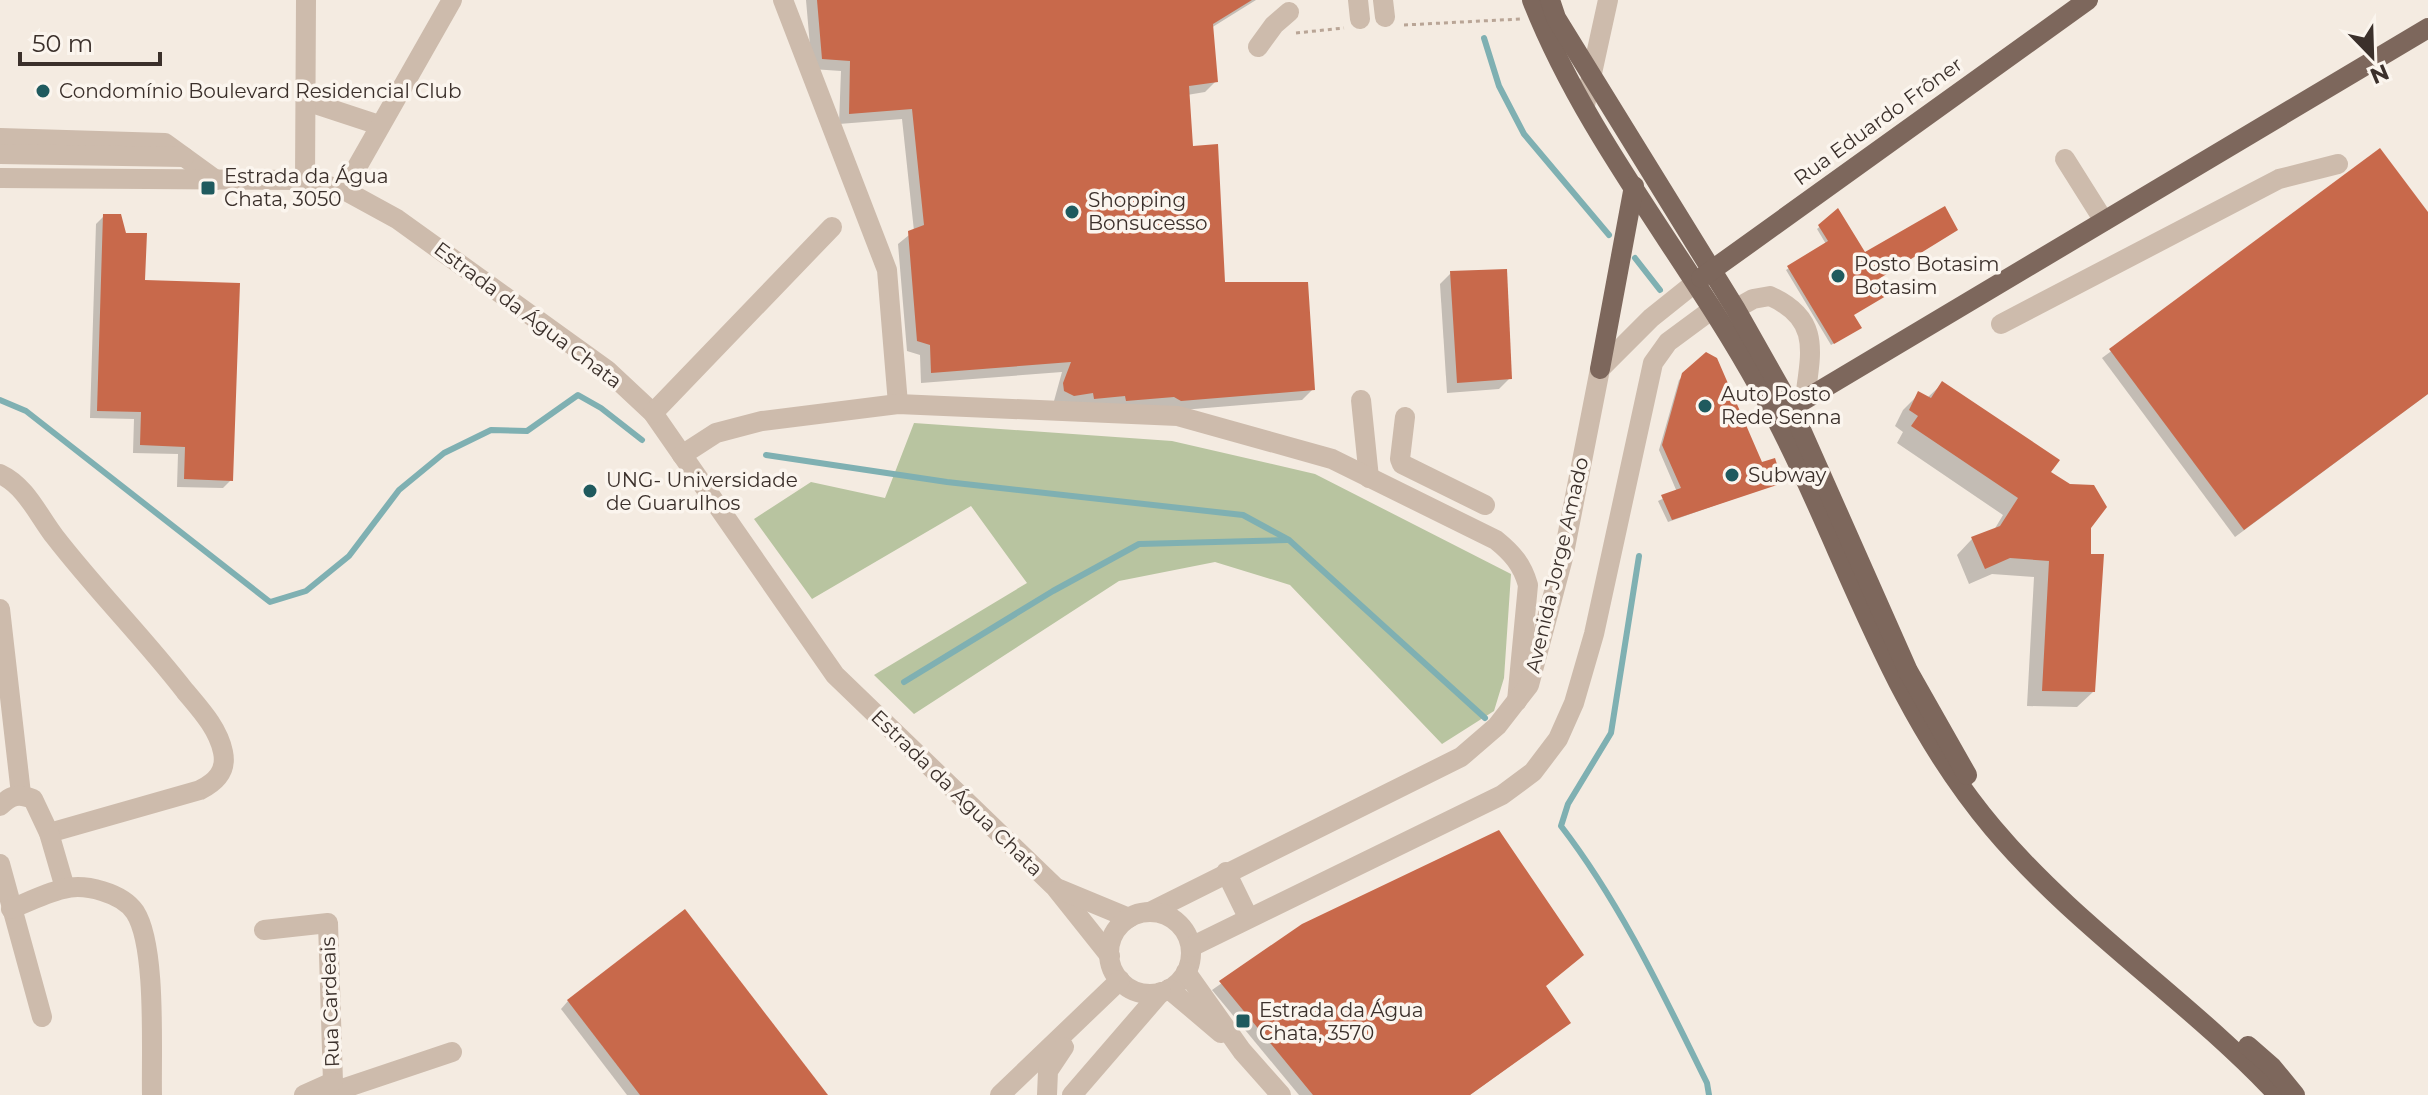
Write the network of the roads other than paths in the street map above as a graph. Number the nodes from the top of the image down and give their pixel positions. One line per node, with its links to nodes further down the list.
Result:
1 (306, 0): 12 (street)
2 (452, 0): 14 (street)
3 (783, 0): 32 (street)
4 (1532, 0): 13 (main road)
5 (1550, 0): 11 (main road)
6 (1608, 0): 11 (street)
7 (2088, 0): 27 (main road, Rua Eduardo Frôner)
8 (1289, 12): 10 (street)
9 (2428, 28): 25 (main road)
10 (1258, 47)
11 (1591, 76): 13 (street); 27 (main road)
12 (306, 101): 14 (street); 22 (street)
13 (1585, 105): 23 (main road)
14 (379, 125): 24 (street)
15 (0, 138): 17 (street)
16 (0, 154): 17 (street)
17 (184, 157): 21 (street)
18 (2065, 159): 25 (street)
19 (2338, 164): 29 (street)
20 (0, 178): 21 (street, Estrada da Água Chata)
21 (216, 180): 22 (street, Estrada da Água Chata)
22 (305, 180): 24 (street, Estrada da Água Chata)
23 (1634, 186): 27 (main road); 30 (main road)
24 (344, 190): 34 (street, Estrada da Água Chata)
25 (2104, 221): 33 (main road)
26 (832, 227): 34 (street)
27 (1704, 276): 28 (main road); 30 (street)
28 (1723, 311): 33 (main road); 33 (street); 51 (street)
29 (2001, 324)
30 (1600, 369): 41 (street, Avenida Jorge Amado)
31 (1361, 400): 38 (street)
32 (898, 404): 36 (street); 38 (street)
33 (1791, 407): 70 (main road); 71 (main road)
34 (653, 413): 36 (street, Estrada da Água Chata)
35 (1405, 417): 39 (street)
36 (682, 455): 47 (street, Estrada da Água Chata)
37 (0, 474): 44 (street)
38 (1369, 478): 41 (street)
39 (1485, 505)
40 (0, 609): 42 (street)
41 (1517, 701): 46 (street, Avenida Jorge Amado)
42 (21, 794): 43 (street); 44 (street)
43 (0, 806)
44 (49, 833): 48 (street)
45 (0, 864): 49 (street)
46 (1226, 872): 50 (street, Avenida Jorge Amado); 51 (street)
47 (1055, 887): 52 (street, Estrada da Água Chata); 55 (street, Estrada da Água Chata)
48 (65, 888): 49 (street); 64 (street)
49 (11, 909): 60 (street)
50 (1150, 912): 52 (street); 54 (street)
51 (1248, 917): 54 (street)
52 (1129, 918): 55 (street)
53 (264, 930): 63 (street, Rua Cardeais)
54 (1191, 947): 56 (street)
55 (1110, 956): 57 (street)
56 (1186, 972): 58 (street); 61 (street)
57 (1120, 980): 58 (street); 59 (street)
58 (1165, 990): 61 (street); 68 (street)
59 (1087, 1014): 66 (street); 67 (street)
60 (42, 1017)
61 (1242, 1051): 69 (street)
62 (452, 1052): 63 (street)
63 (336, 1089): 65 (street)
64 (152, 1095)
65 (304, 1095)
66 (1000, 1095)
67 (1047, 1095)
68 (1072, 1095)
69 (1281, 1095)
70 (2278, 1095)
71 (2295, 1095)

